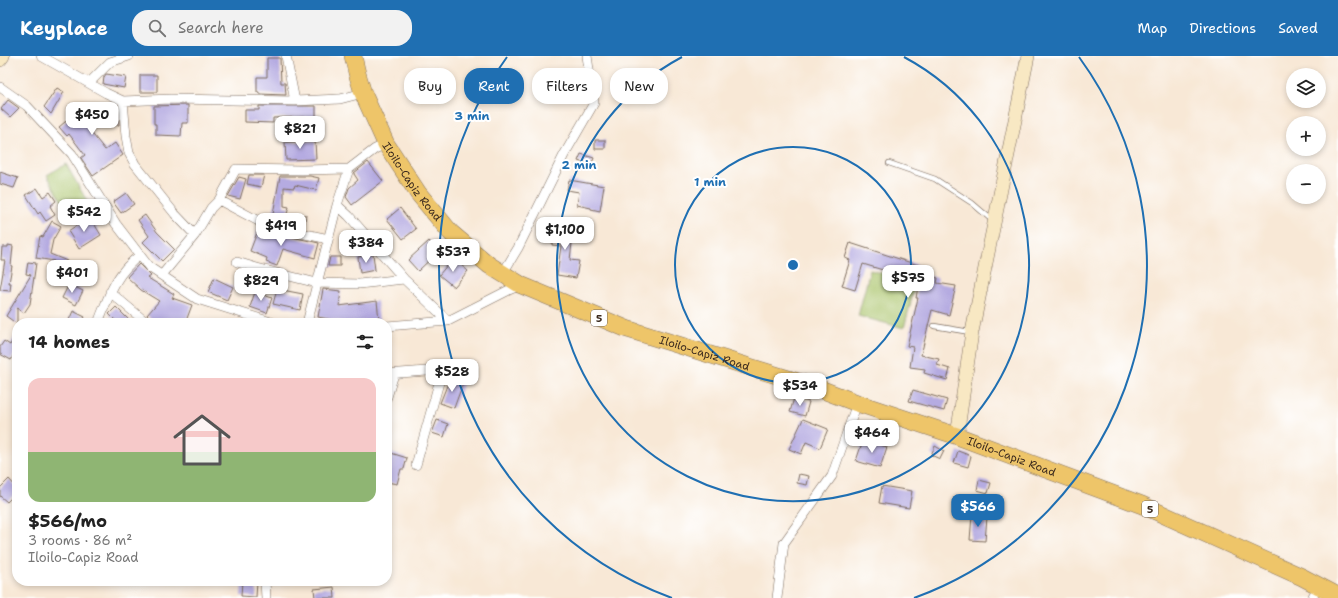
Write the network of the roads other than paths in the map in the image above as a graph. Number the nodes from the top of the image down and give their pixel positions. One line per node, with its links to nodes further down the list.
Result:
1 (3, 56): 8 (street)
2 (41, 56): 9 (street)
3 (129, 56): 9 (street)
4 (286, 56): 13 (street)
5 (353, 56): 11 (highway, Iloilo-Capiz Road / 5)
6 (587, 56): 24 (street)
7 (1028, 56): 19 (street)
8 (0, 60)
9 (89, 83): 12 (street)
10 (0, 87): 22 (street)
11 (363, 93): 13 (street); 14 (highway, Iloilo-Capiz Road / 5)
12 (123, 101): 13 (street); 20 (street)
13 (295, 101)
14 (386, 144): 16 (street); 24 (highway, Iloilo-Capiz Road / 5)
15 (889, 163): 19 (lane)
16 (349, 169): 17 (street); 18 (street)
17 (219, 200): 20 (street); 21 (street)
18 (337, 205): 21 (street); 26 (street)
19 (994, 223): 37 (street)
20 (195, 235): 25 (street)
21 (327, 241): 27 (street)
22 (140, 255): 25 (street); 29 (street)
23 (237, 262): 27 (street)
24 (502, 273): 28 (highway, Iloilo-Capiz Road / 5)
25 (162, 275): 32 (street)
26 (404, 279): 27 (street); 34 (street)
27 (317, 283): 33 (street)
28 (521, 285): 34 (street); 39 (highway, Iloilo-Capiz Road / 5)
29 (110, 292): 30 (street); 31 (street)
30 (100, 318)
31 (141, 318)
32 (258, 318)
33 (308, 318)
34 (448, 321): 35 (street)
35 (392, 326)
36 (934, 326): 37 (lane)
37 (972, 332): 40 (street)
38 (392, 374): 41 (street)
39 (857, 403): 40 (highway, Iloilo-Capiz Road / 5); 46 (street)
40 (957, 436): 43 (highway, Iloilo-Capiz Road / 5)
41 (416, 466)
42 (265, 586): 45 (street)
43 (1316, 592): 44 (highway, Iloilo-Capiz Road / 5)
44 (1338, 596)
45 (266, 598)
46 (777, 598)

